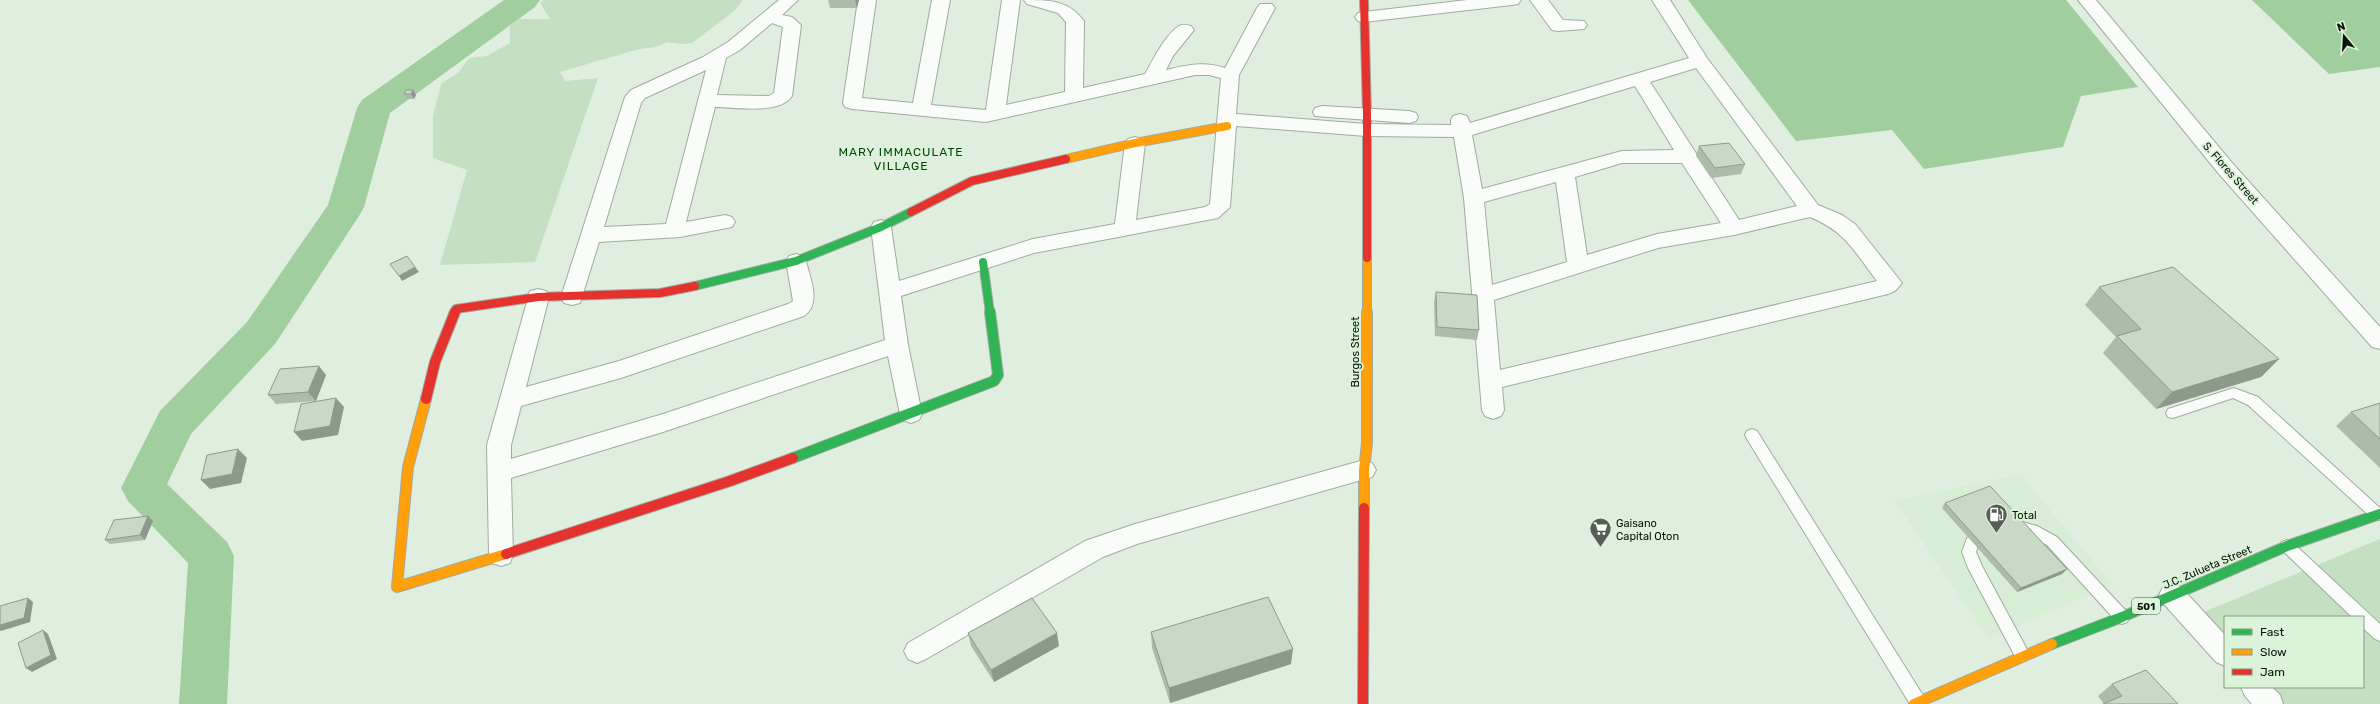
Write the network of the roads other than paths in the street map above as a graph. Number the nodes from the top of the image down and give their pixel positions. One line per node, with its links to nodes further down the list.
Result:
1 (788, 0): 12 (street)
2 (867, 0): 22 (street)
3 (941, 0): 22 (street)
4 (1011, 0): 23 (street)
5 (1033, 0): 20 (street)
6 (1512, 0): 11 (street)
7 (1539, 0): 13 (street)
8 (1661, 0): 16 (street)
9 (2087, 0): 45 (street, S. Flores Street)
10 (1266, 8): 17 (street)
11 (1364, 8): 25 (street, Burgos Street)
12 (769, 17): 15 (street); 21 (street)
13 (1578, 25)
14 (1185, 30): 18 (street)
15 (718, 56): 21 (street); 37 (street)
16 (1700, 61): 19 (street); 31 (street)
17 (1230, 75): 18 (street); 24 (street)
18 (1152, 79): 20 (street)
19 (1639, 79): 26 (street); 28 (street)
20 (1074, 96): 23 (street)
21 (707, 101): 36 (street)
22 (921, 109): 23 (street)
23 (996, 114)
24 (1227, 117): 25 (street); 27 (street); 34 (street)
25 (1367, 122): 26 (street); 53 (street, Burgos Street)
26 (1468, 125): 30 (street)
27 (1135, 143): 33 (street); 34 (street)
28 (1689, 156): 29 (street); 35 (street)
29 (1565, 173): 30 (street); 40 (street)
30 (1474, 198): 43 (street)
31 (1811, 210): 35 (street); 47 (street)
32 (725, 222): 36 (street)
33 (881, 227): 38 (street); 41 (street)
34 (1125, 228): 39 (street)
35 (1734, 228): 40 (street)
36 (674, 230): 37 (street)
37 (592, 235): 42 (street)
38 (796, 261): 42 (street); 48 (street)
39 (983, 262): 41 (street); 50 (street)
40 (1578, 266): 43 (street)
41 (891, 291): 46 (street)
42 (572, 296): 44 (street)
43 (1482, 296): 47 (street)
44 (538, 297): 48 (street); 59 (street)
45 (2380, 341)
46 (897, 345): 50 (street); 54 (street)
47 (1489, 381): 49 (street)
48 (512, 399): 54 (street)
49 (1493, 410)
50 (911, 414): 59 (street)
51 (2173, 414): 55 (lane)
52 (1752, 435): 69 (lane)
53 (1364, 470): 65 (street); 70 (street, Burgos Street)
54 (499, 472): 59 (street)
55 (2379, 514): 58 (street, J.C. Zulueta Street / 501)
56 (2019, 527): 62 (lane)
57 (1972, 542): 67 (lane)
58 (2287, 546): 60 (street, J.C. Zulueta Street / 501); 61 (lane)
59 (501, 555)
60 (2172, 595): 62 (street, J.C. Zulueta Street / 501); 66 (street)
61 (2362, 616)
62 (2122, 617): 67 (street, J.C. Zulueta Street / 501)
63 (2364, 618): 64 (lane)
64 (2380, 634)
65 (917, 651)
66 (2224, 653)
67 (2022, 655): 69 (street, J.C. Zulueta Street / 501)
68 (2255, 688): 71 (street)
69 (1930, 701)
70 (1363, 704)
71 (2270, 704)

